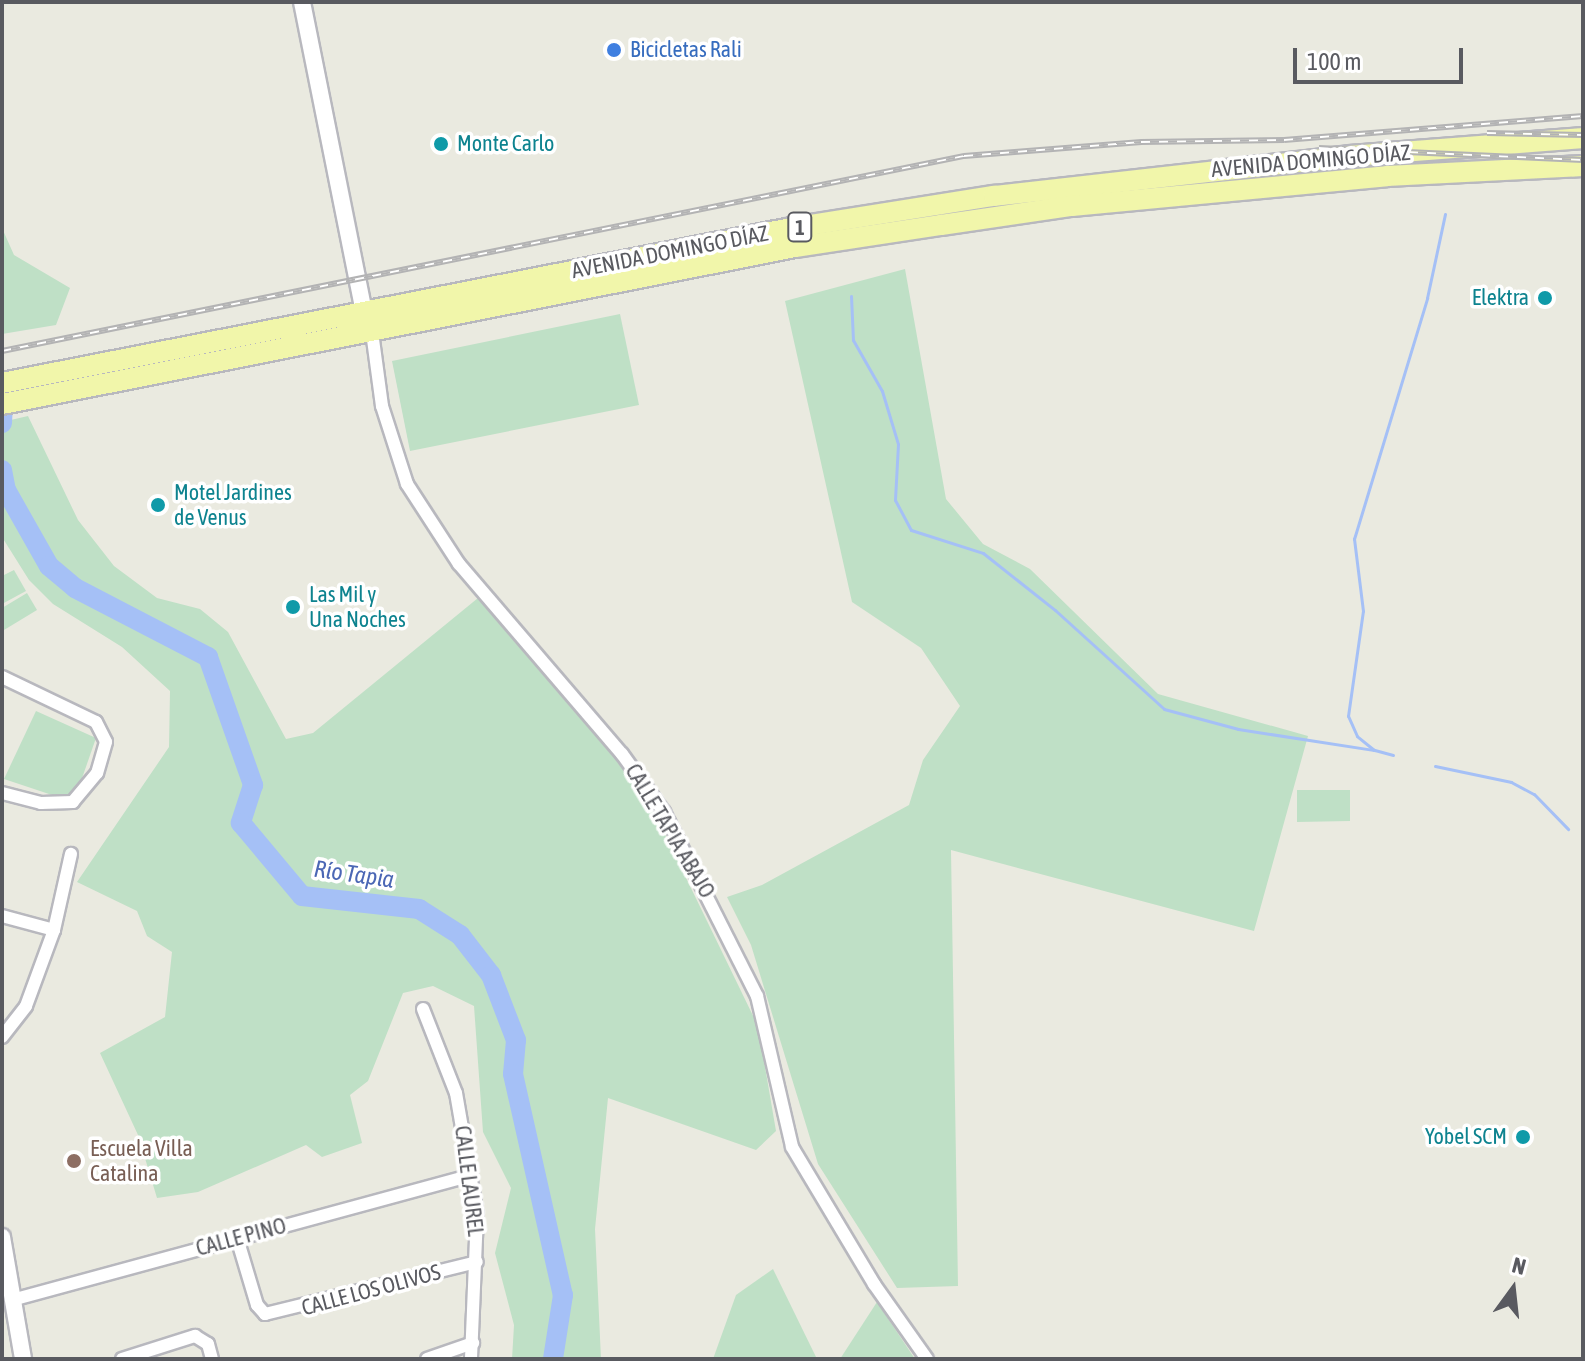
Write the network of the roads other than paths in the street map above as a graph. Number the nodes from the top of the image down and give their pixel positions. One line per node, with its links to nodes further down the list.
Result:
1 (302, 2): 4 (street)
2 (1583, 138): 4 (main road, AVENIDA DOMINGO DÍAZ / 1)
3 (1583, 166): 5 (main road, AVENIDA DOMINGO DÍAZ / 1)
4 (364, 312): 7 (main road, AVENIDA DOMINGO DÍAZ / 1)
5 (372, 332): 7 (main road, AVENIDA DOMINGO DÍAZ / 1); 27 (street, CALLE TAPIA ABAJO)
6 (2, 383): 7 (main road, AVENIDA DOMINGO DÍAZ)
7 (28, 388): 8 (main road, AVENIDA DOMINGO DÍAZ)
8 (2, 404)
9 (2, 677): 10 (street)
10 (2, 793)
11 (71, 854): 13 (street)
12 (2, 916): 13 (street)
13 (54, 930): 15 (street)
14 (423, 1009): 16 (street, CALLE LAUREL)
15 (2, 1037)
16 (471, 1175): 18 (street, CALLE PINO); 19 (street, CALLE LAUREL)
17 (2, 1237): 20 (street)
18 (237, 1238): 19 (street, CALLE LOS OLIVOS); 20 (street, CALLE PINO)
19 (477, 1262): 21 (street, CALLE LAUREL)
20 (12, 1300): 22 (street)
21 (473, 1343): 25 (street); 26 (street, CALLE LAUREL)
22 (23, 1359)
23 (122, 1359): 24 (street)
24 (212, 1359)
25 (427, 1359)
26 (471, 1359)
27 (927, 1359)

